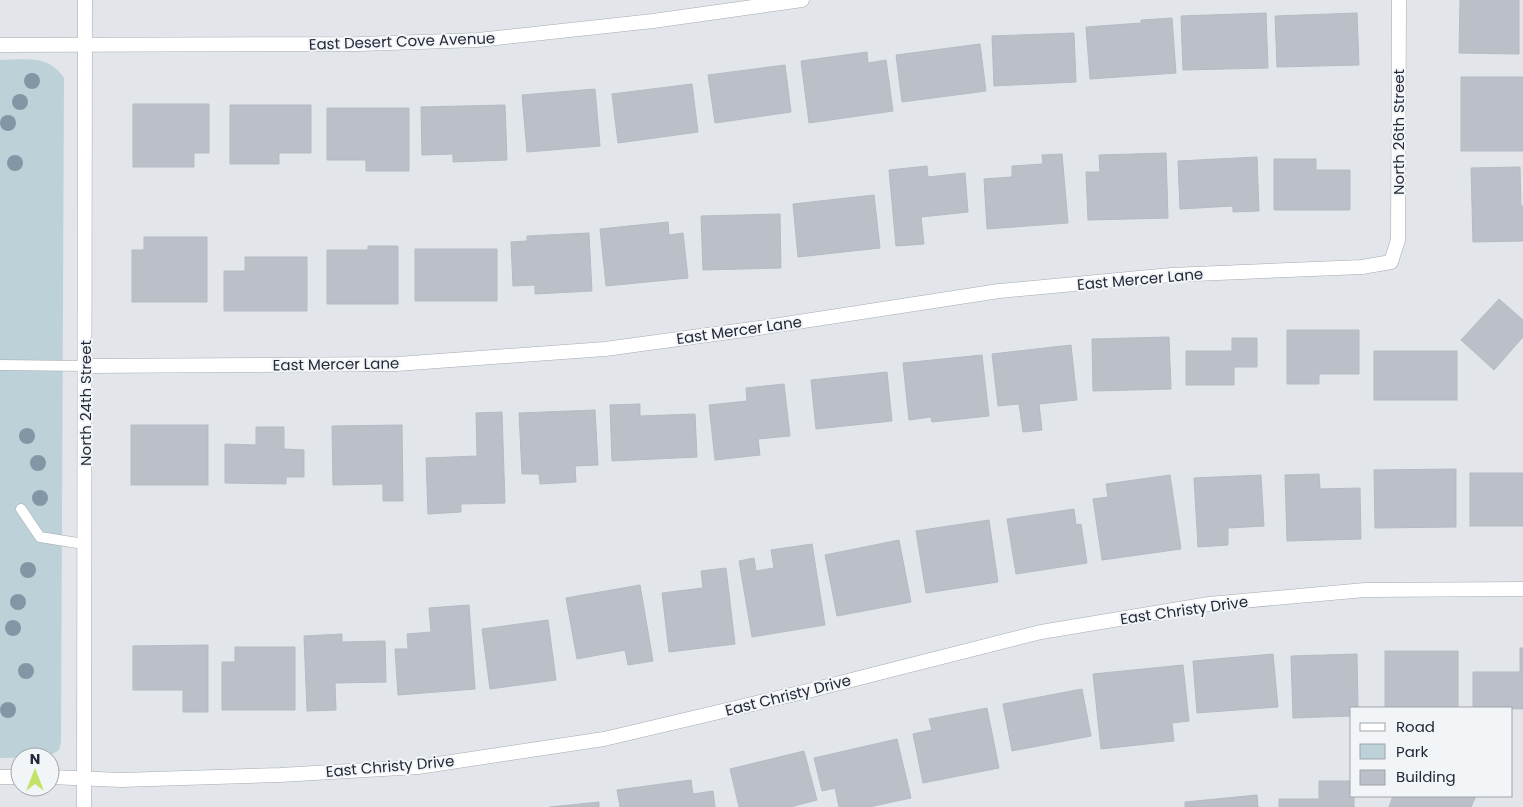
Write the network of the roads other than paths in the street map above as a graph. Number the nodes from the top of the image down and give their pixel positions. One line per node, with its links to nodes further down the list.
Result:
1 (85, 0): 4 (street, North 24th Street)
2 (802, 0): 4 (street, East Desert Cove Avenue)
3 (1399, 0): 6 (street, North 26th Street)
4 (84, 44): 5 (street, East Desert Cove Avenue); 8 (street, North 24th Street)
5 (0, 45)
6 (1391, 262): 8 (street, East Mercer Lane)
7 (0, 364): 8 (lane)
8 (85, 366): 10 (street, North 24th Street)
9 (21, 509): 10 (lane)
10 (84, 544): 13 (street, North 24th Street)
11 (1523, 589): 13 (street, East Christy Drive)
12 (60, 778): 13 (street, East Christy Drive)
13 (84, 779): 14 (street, North 24th Street)
14 (84, 807)

